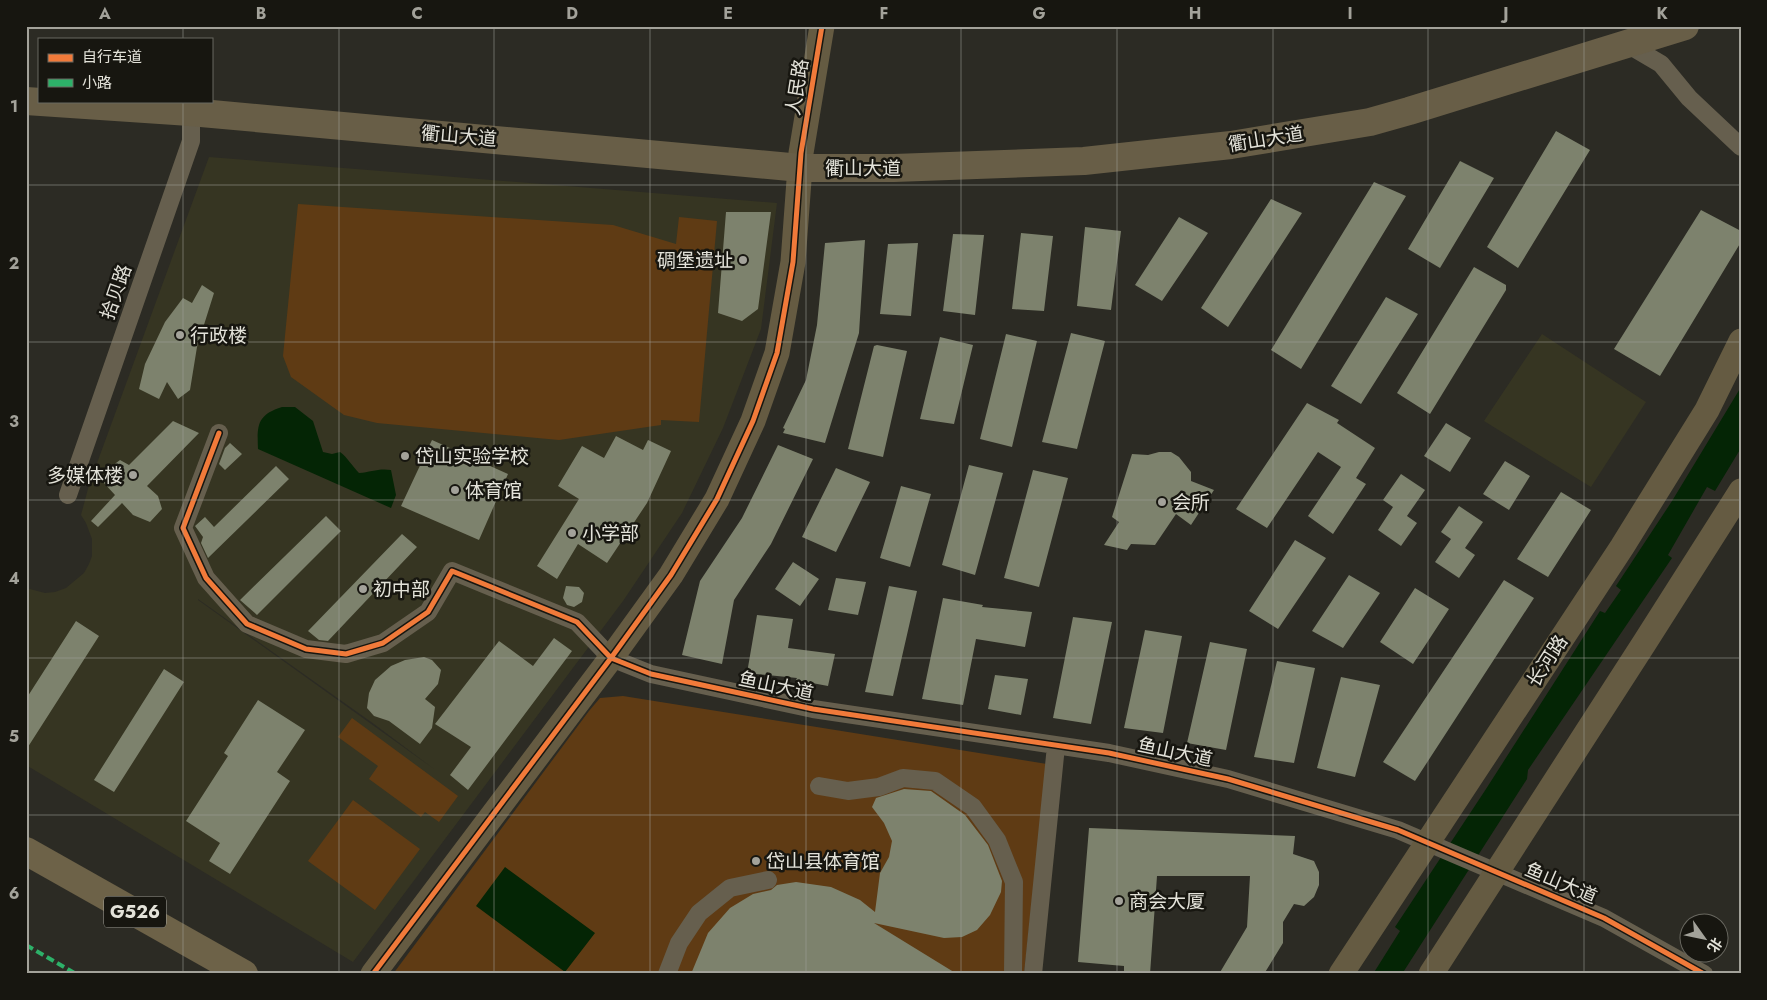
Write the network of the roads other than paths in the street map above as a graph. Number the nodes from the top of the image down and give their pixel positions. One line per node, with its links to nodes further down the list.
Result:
1 (822, 26): 8 (main road, 人民路)
2 (1680, 28): 3 (main road, 衢山大道); 4 (street)
3 (1631, 35): 4 (street); 8 (main road, 衢山大道)
4 (1661, 64): 7 (street)
5 (83, 102): 6 (main road, 衢山大道)
6 (198, 104): 8 (main road, 衢山大道); 12 (street, 拾贝路)
7 (1741, 147)
8 (801, 160): 13 (main road, 人民路)
9 (1741, 341): 16 (main road, 长河路)
10 (219, 433): 13 (street)
11 (1741, 491): 19 (main road)
12 (68, 494)
13 (611, 658): 14 (street, 鱼山大道); 23 (main road, 人民路)
14 (1056, 746): 16 (street, 鱼山大道); 26 (street)
15 (819, 786): 25 (street)
16 (1427, 843): 19 (street, 鱼山大道); 27 (main road, 长河路)
17 (26, 851): 22 (highway, G526)
18 (26, 868): 21 (highway, G526)
19 (1497, 873): 28 (main road); 29 (street, 鱼山大道)
20 (768, 880): 24 (street)
21 (213, 974)
22 (244, 974)
23 (373, 974)
24 (667, 974)
25 (1013, 974)
26 (1033, 974)
27 (1341, 974)
28 (1431, 974)
29 (1704, 974)

